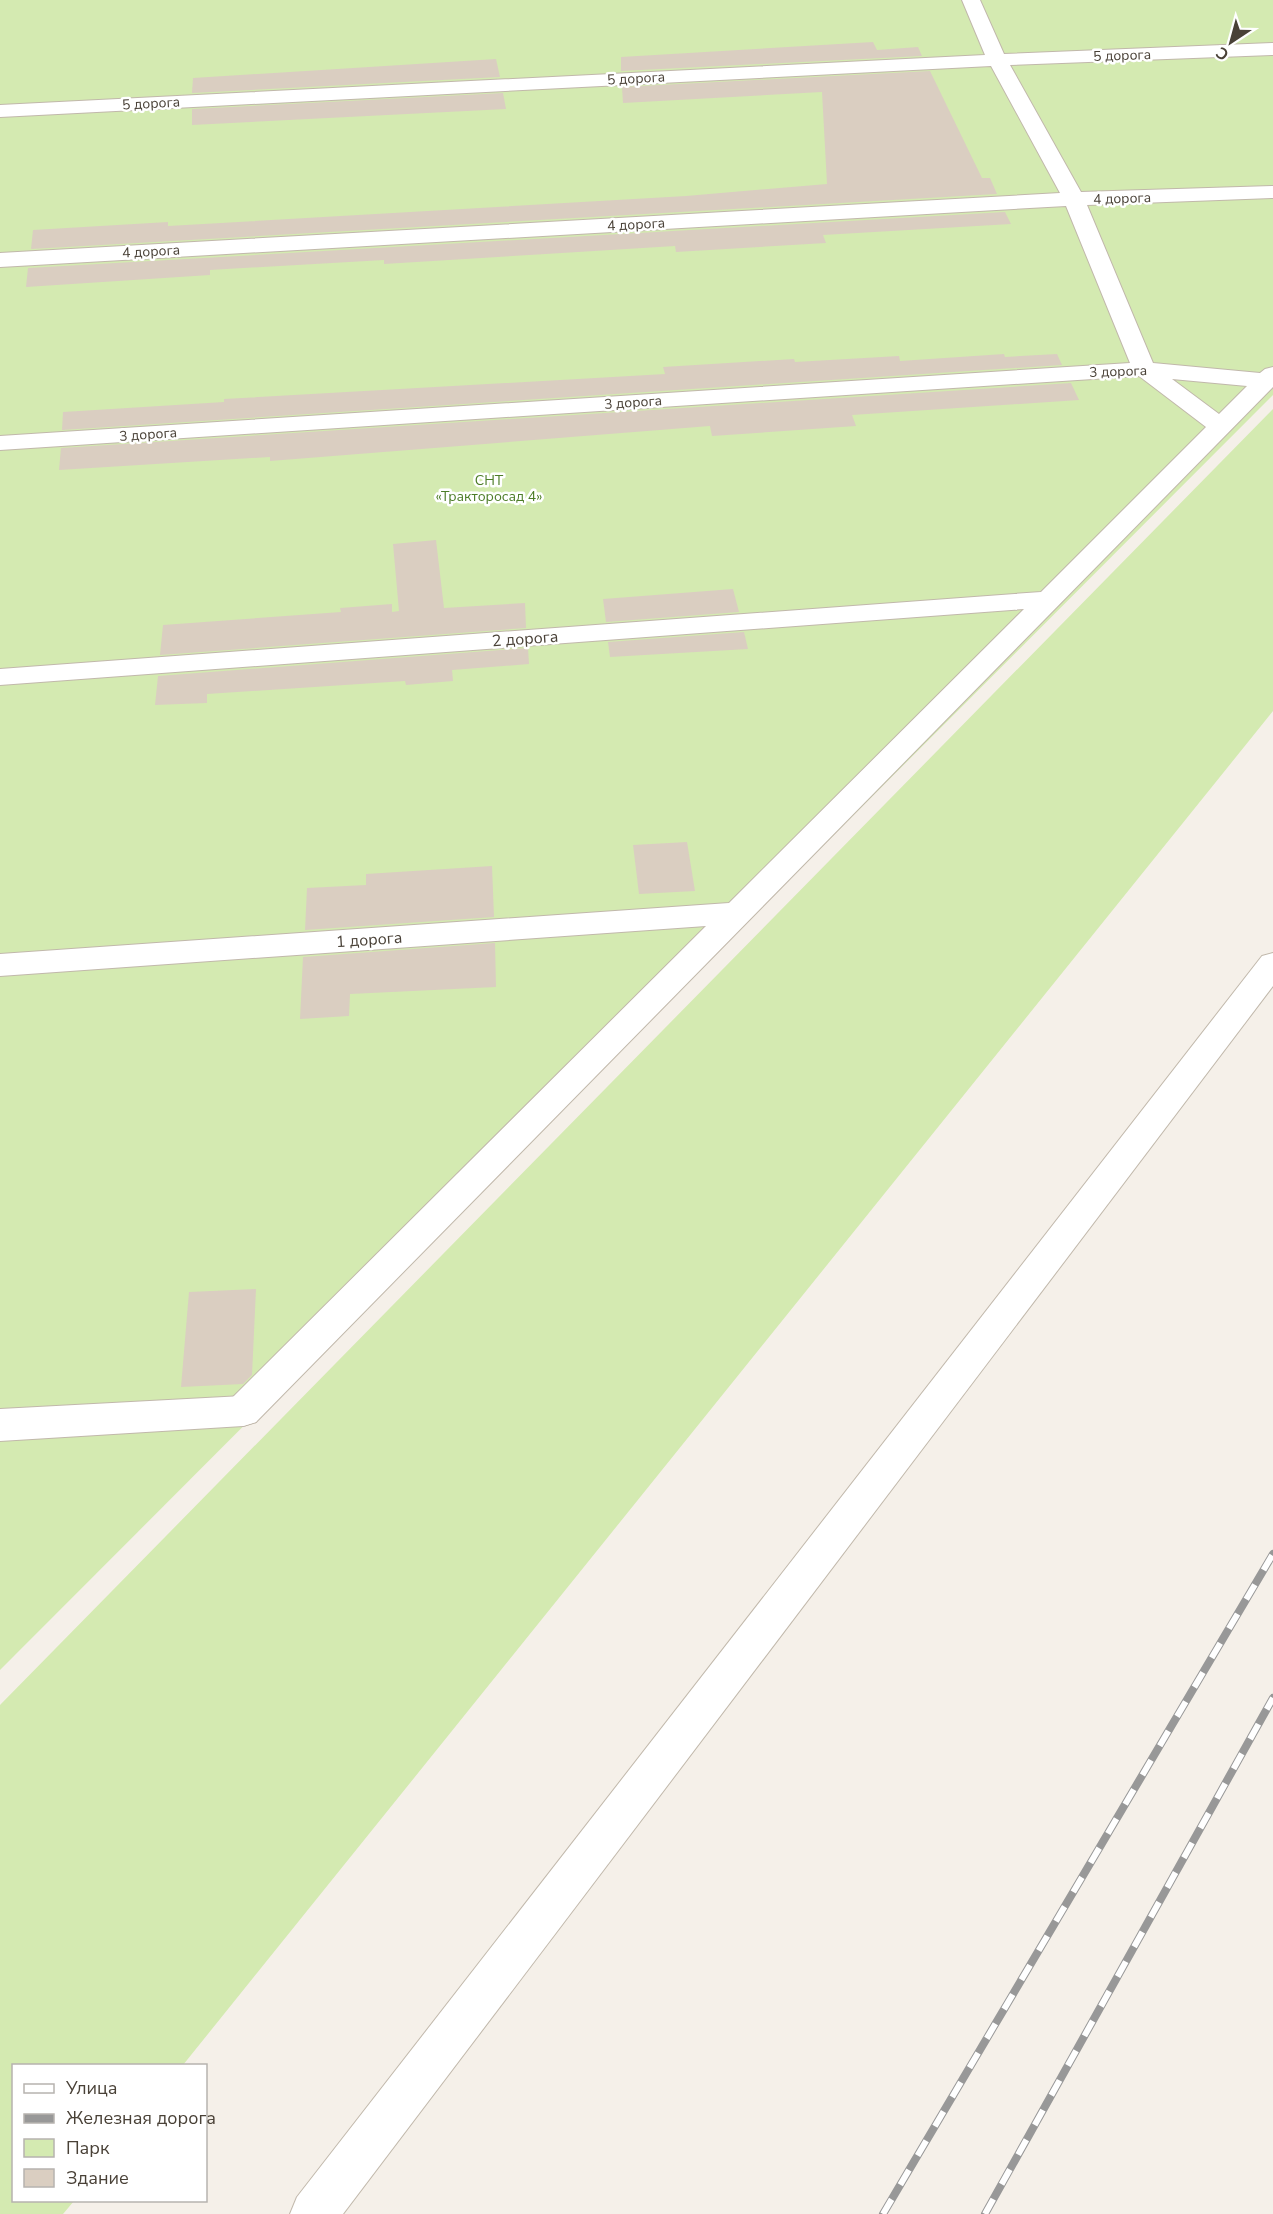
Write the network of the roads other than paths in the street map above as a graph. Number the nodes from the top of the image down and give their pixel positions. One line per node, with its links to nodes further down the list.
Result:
1 (971, 0): 3 (street)
2 (1273, 49): 3 (street, 5 дорога)
3 (997, 60): 4 (street, 5 дорога); 6 (street)
4 (0, 111)
5 (1273, 192): 6 (street, 4 дорога)
6 (1074, 199): 7 (street, 4 дорога); 8 (street)
7 (0, 260)
8 (1144, 369): 9 (street, 3 дорога); 10 (street); 11 (street, 3 дорога)
9 (1270, 378): 10 (street)
10 (1221, 427): 12 (street)
11 (0, 443)
12 (1050, 599): 13 (street, 2 дорога); 14 (street)
13 (0, 677)
14 (738, 913): 16 (street, 1 дорога); 17 (street)
15 (1273, 964): 18 (street)
16 (0, 965)
17 (0, 1425)
18 (314, 2214)

